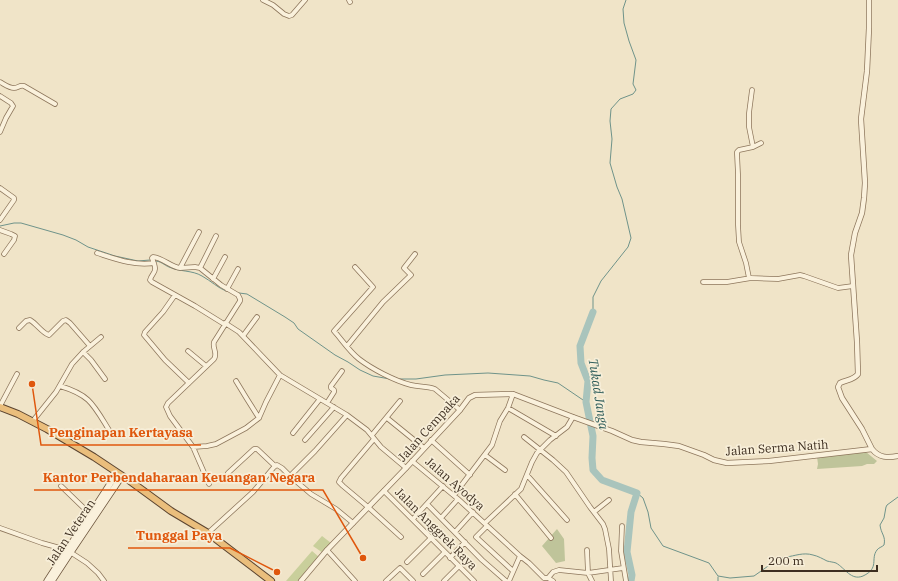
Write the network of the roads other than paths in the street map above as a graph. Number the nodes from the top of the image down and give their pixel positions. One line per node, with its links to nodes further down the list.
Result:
1 (264, 0): 2 (street)
2 (305, 0)
3 (869, 0): 28 (street)
4 (0, 82): 7 (street)
5 (752, 90): 10 (street)
6 (0, 96): 8 (street)
7 (55, 104)
8 (0, 132)
9 (761, 143): 10 (street)
10 (753, 147): 25 (street)
11 (0, 188): 12 (street)
12 (0, 220)
13 (0, 230): 17 (street)
14 (199, 232): 22 (street)
15 (216, 236): 23 (street)
16 (97, 253): 20 (street)
17 (4, 254)
18 (415, 254): 37 (street)
19 (225, 257): 26 (street)
20 (153, 261): 22 (street); 30 (street)
21 (355, 267): 37 (street)
22 (180, 268): 23 (street)
23 (200, 268): 26 (street)
24 (238, 269): 29 (street)
25 (749, 278): 27 (street); 28 (street)
26 (213, 279): 29 (street)
27 (703, 282)
28 (853, 286): 71 (street)
29 (227, 289): 32 (street)
30 (175, 295): 32 (street); 46 (street)
31 (257, 317): 34 (street)
32 (225, 324): 34 (street); 40 (street)
33 (19, 328): 36 (street)
34 (243, 336): 43 (street)
35 (101, 337): 36 (street)
36 (90, 346): 39 (street)
37 (347, 346): 55 (street)
38 (188, 351): 40 (street)
39 (83, 352): 44 (street); 47 (street)
40 (206, 366): 46 (street)
41 (342, 372): 51 (street)
42 (17, 374): 52 (street)
43 (280, 375): 49 (street); 58 (street)
44 (105, 379)
45 (236, 381): 58 (street)
46 (189, 383): 69 (street)
47 (60, 386): 60 (street); 61 (street)
48 (513, 394): 54 (street); 55 (street, Jalan Cempaka); 57 (street, Jalan Cempaka)
49 (320, 399): 51 (street); 63 (street)
50 (400, 401): 59 (street)
51 (327, 403): 53 (street)
52 (0, 407): 60 (highway)
53 (334, 407): 56 (street); 67 (street)
54 (508, 408): 64 (street); 73 (street)
55 (460, 410): 68 (street, Jalan Cempaka)
56 (347, 415): 65 (street); 83 (street)
57 (573, 417): 62 (street, Jalan Cempaka); 64 (street, Jalan Ayodya)
58 (259, 418): 69 (street)
59 (386, 418): 65 (street); 70 (street)
60 (32, 422): 80 (highway)
61 (109, 430)
62 (612, 431): 71 (street, Jalan Serma Natih)
63 (293, 433)
64 (556, 436): 72 (street, Jalan Ayodya)
65 (373, 437): 77 (street); 93 (street)
66 (524, 437): 72 (street)
67 (306, 440)
68 (431, 440): 70 (street, Jalan Cempaka); 81 (street)
69 (193, 447): 84 (street)
70 (424, 448): 75 (street, Jalan Cempaka)
71 (872, 449): 74 (street)
72 (540, 450): 82 (street, Jalan Ayodya); 95 (street)
73 (485, 455): 78 (street); 81 (street)
74 (898, 456)
75 (412, 461): 77 (street, Jalan Cempaka); 86 (street, Jalan Ayodya)
76 (275, 466): 79 (street); 83 (street); 105 (street)
77 (406, 468): 87 (street, Jalan Cempaka)
78 (505, 470)
79 (228, 473)
80 (120, 474): 96 (main road, Jalan Veteran); 105 (highway); 112 (main road, Jalan Veteran)
81 (470, 475): 89 (street)
82 (527, 475): 88 (street, Jalan Ayodya); 99 (street)
83 (290, 476): 100 (street)
84 (209, 484)
85 (61, 486): 96 (street)
86 (443, 486): 89 (street, Jalan Ayodya); 92 (street)
87 (384, 490): 93 (street, Jalan Cempaka); 98 (street, Jalan Anggrek Raya)
88 (515, 494): 101 (street, Jalan Ayodya); 108 (street)
89 (454, 495): 90 (street, Jalan Ayodya)
90 (458, 499): 94 (street, Jalan Ayodya); 97 (street)
91 (609, 500): 95 (street)
92 (427, 504): 97 (street); 98 (street)
93 (368, 507): 100 (street, Jalan Cempaka); 106 (street)
94 (472, 512): 101 (street, Jalan Ayodya); 104 (street)
95 (594, 512): 119 (street)
96 (90, 514): 112 (main road, Jalan Veteran)
97 (441, 518): 104 (street)
98 (413, 519): 107 (street, Jalan Anggrek Raya)
99 (567, 520)
100 (353, 523): 110 (street, Jalan Cempaka)
101 (486, 525): 114 (street, Jalan Ayodya); 120 (street)
102 (622, 526): 118 (street)
103 (0, 528): 112 (street)
104 (455, 532): 109 (street)
105 (208, 533): 129 (highway)
106 (401, 538)
107 (431, 538): 113 (street, Jalan Anggrek Raya); 116 (street)
108 (551, 538)
109 (465, 542): 115 (street); 134 (street)
110 (327, 550): 130 (street, Jalan Cempaka); 131 (street)
111 (587, 550): 121 (street)
112 (69, 551): 126 (main road, Jalan Veteran); 127 (main road, Jalan Veteran); 128 (street)
113 (445, 552): 115 (street, Jalan Anggrek Raya); 122 (street)
114 (520, 556): 120 (street); 123 (street, Jalan Ayodya)
115 (450, 558): 117 (street, Jalan Anggrek Raya)
116 (407, 562)
117 (459, 566): 125 (street, Jalan Anggrek Raya); 133 (street)
118 (624, 568): 119 (street); 138 (street)
119 (610, 570): 121 (street); 137 (street)
120 (513, 571): 134 (street)
121 (588, 573): 123 (street); 136 (street)
122 (423, 574)
123 (548, 578): 135 (street, Jalan Ayodya)
124 (389, 580): 132 (street)
125 (472, 580)
126 (47, 581)
127 (52, 581)
128 (104, 581)
129 (271, 581)
130 (301, 581)
131 (355, 581)
132 (413, 581)
133 (444, 581)
134 (508, 581)
135 (553, 581)
136 (592, 581)
137 (611, 581)
138 (626, 581)

